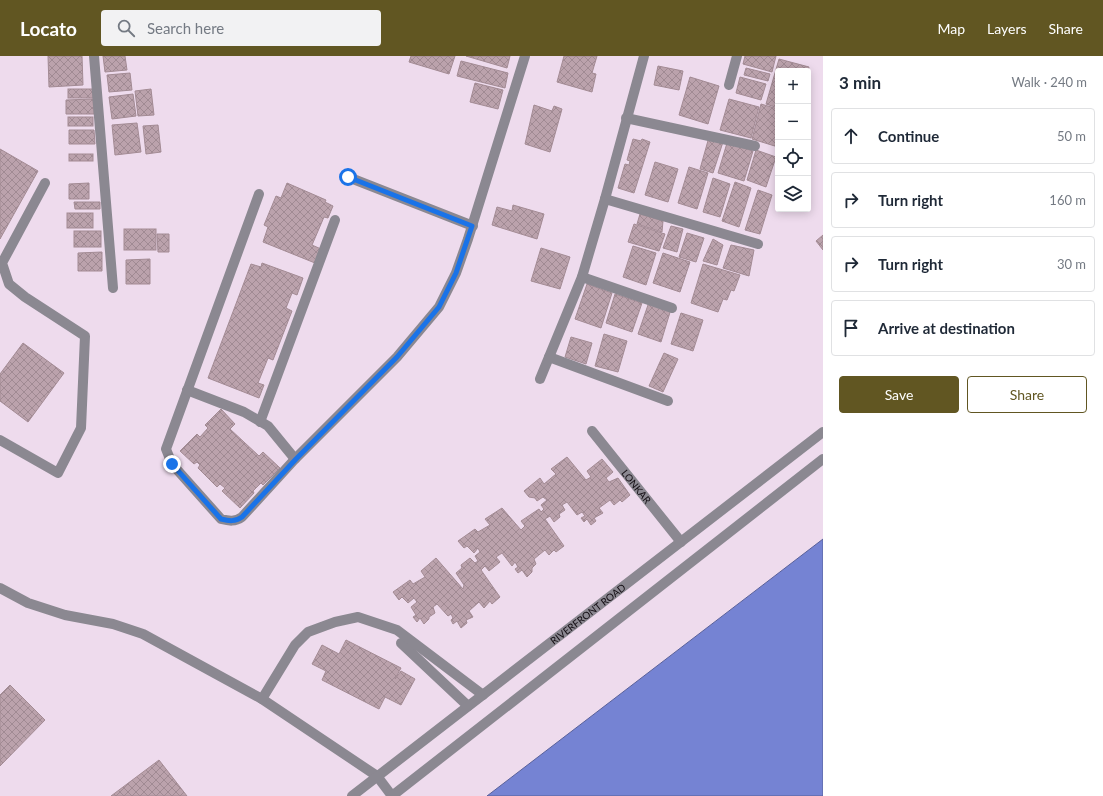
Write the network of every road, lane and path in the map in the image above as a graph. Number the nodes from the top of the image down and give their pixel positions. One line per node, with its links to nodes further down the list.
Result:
1 (94, 56): 16 (street)
2 (525, 56): 13 (street)
3 (644, 56): 6 (street)
4 (737, 56): 5 (street)
5 (729, 85)
6 (626, 118): 7 (street); 11 (street)
7 (755, 146)
8 (348, 177): 13 (street)
9 (44, 183): 25 (street)
10 (259, 194): 20 (street)
11 (605, 199): 14 (street); 15 (street)
12 (335, 220): 22 (street)
13 (472, 226): 26 (street)
14 (758, 244)
15 (582, 277): 17 (street); 18 (street)
16 (113, 288)
17 (672, 308)
18 (549, 357): 19 (street); 21 (street)
19 (540, 379)
20 (187, 390): 22 (street); 26 (street)
21 (668, 401)
22 (260, 422): 26 (street)
23 (592, 431): 28 (street, LONKAR)
24 (823, 432): 28 (street, RIVERFRONT ROAD)
25 (0, 441)
26 (296, 459)
27 (823, 459): 36 (street)
28 (681, 542): 31 (street, RIVERFRONT ROAD)
29 (0, 588): 32 (street)
30 (401, 643): 33 (street)
31 (483, 694): 32 (street); 33 (street, RIVERFRONT ROAD)
32 (262, 699): 34 (street)
33 (468, 706): 34 (street, RIVERFRONT ROAD)
34 (377, 776): 35 (street, RIVERFRONT ROAD); 36 (street)
35 (352, 796)
36 (392, 796)

